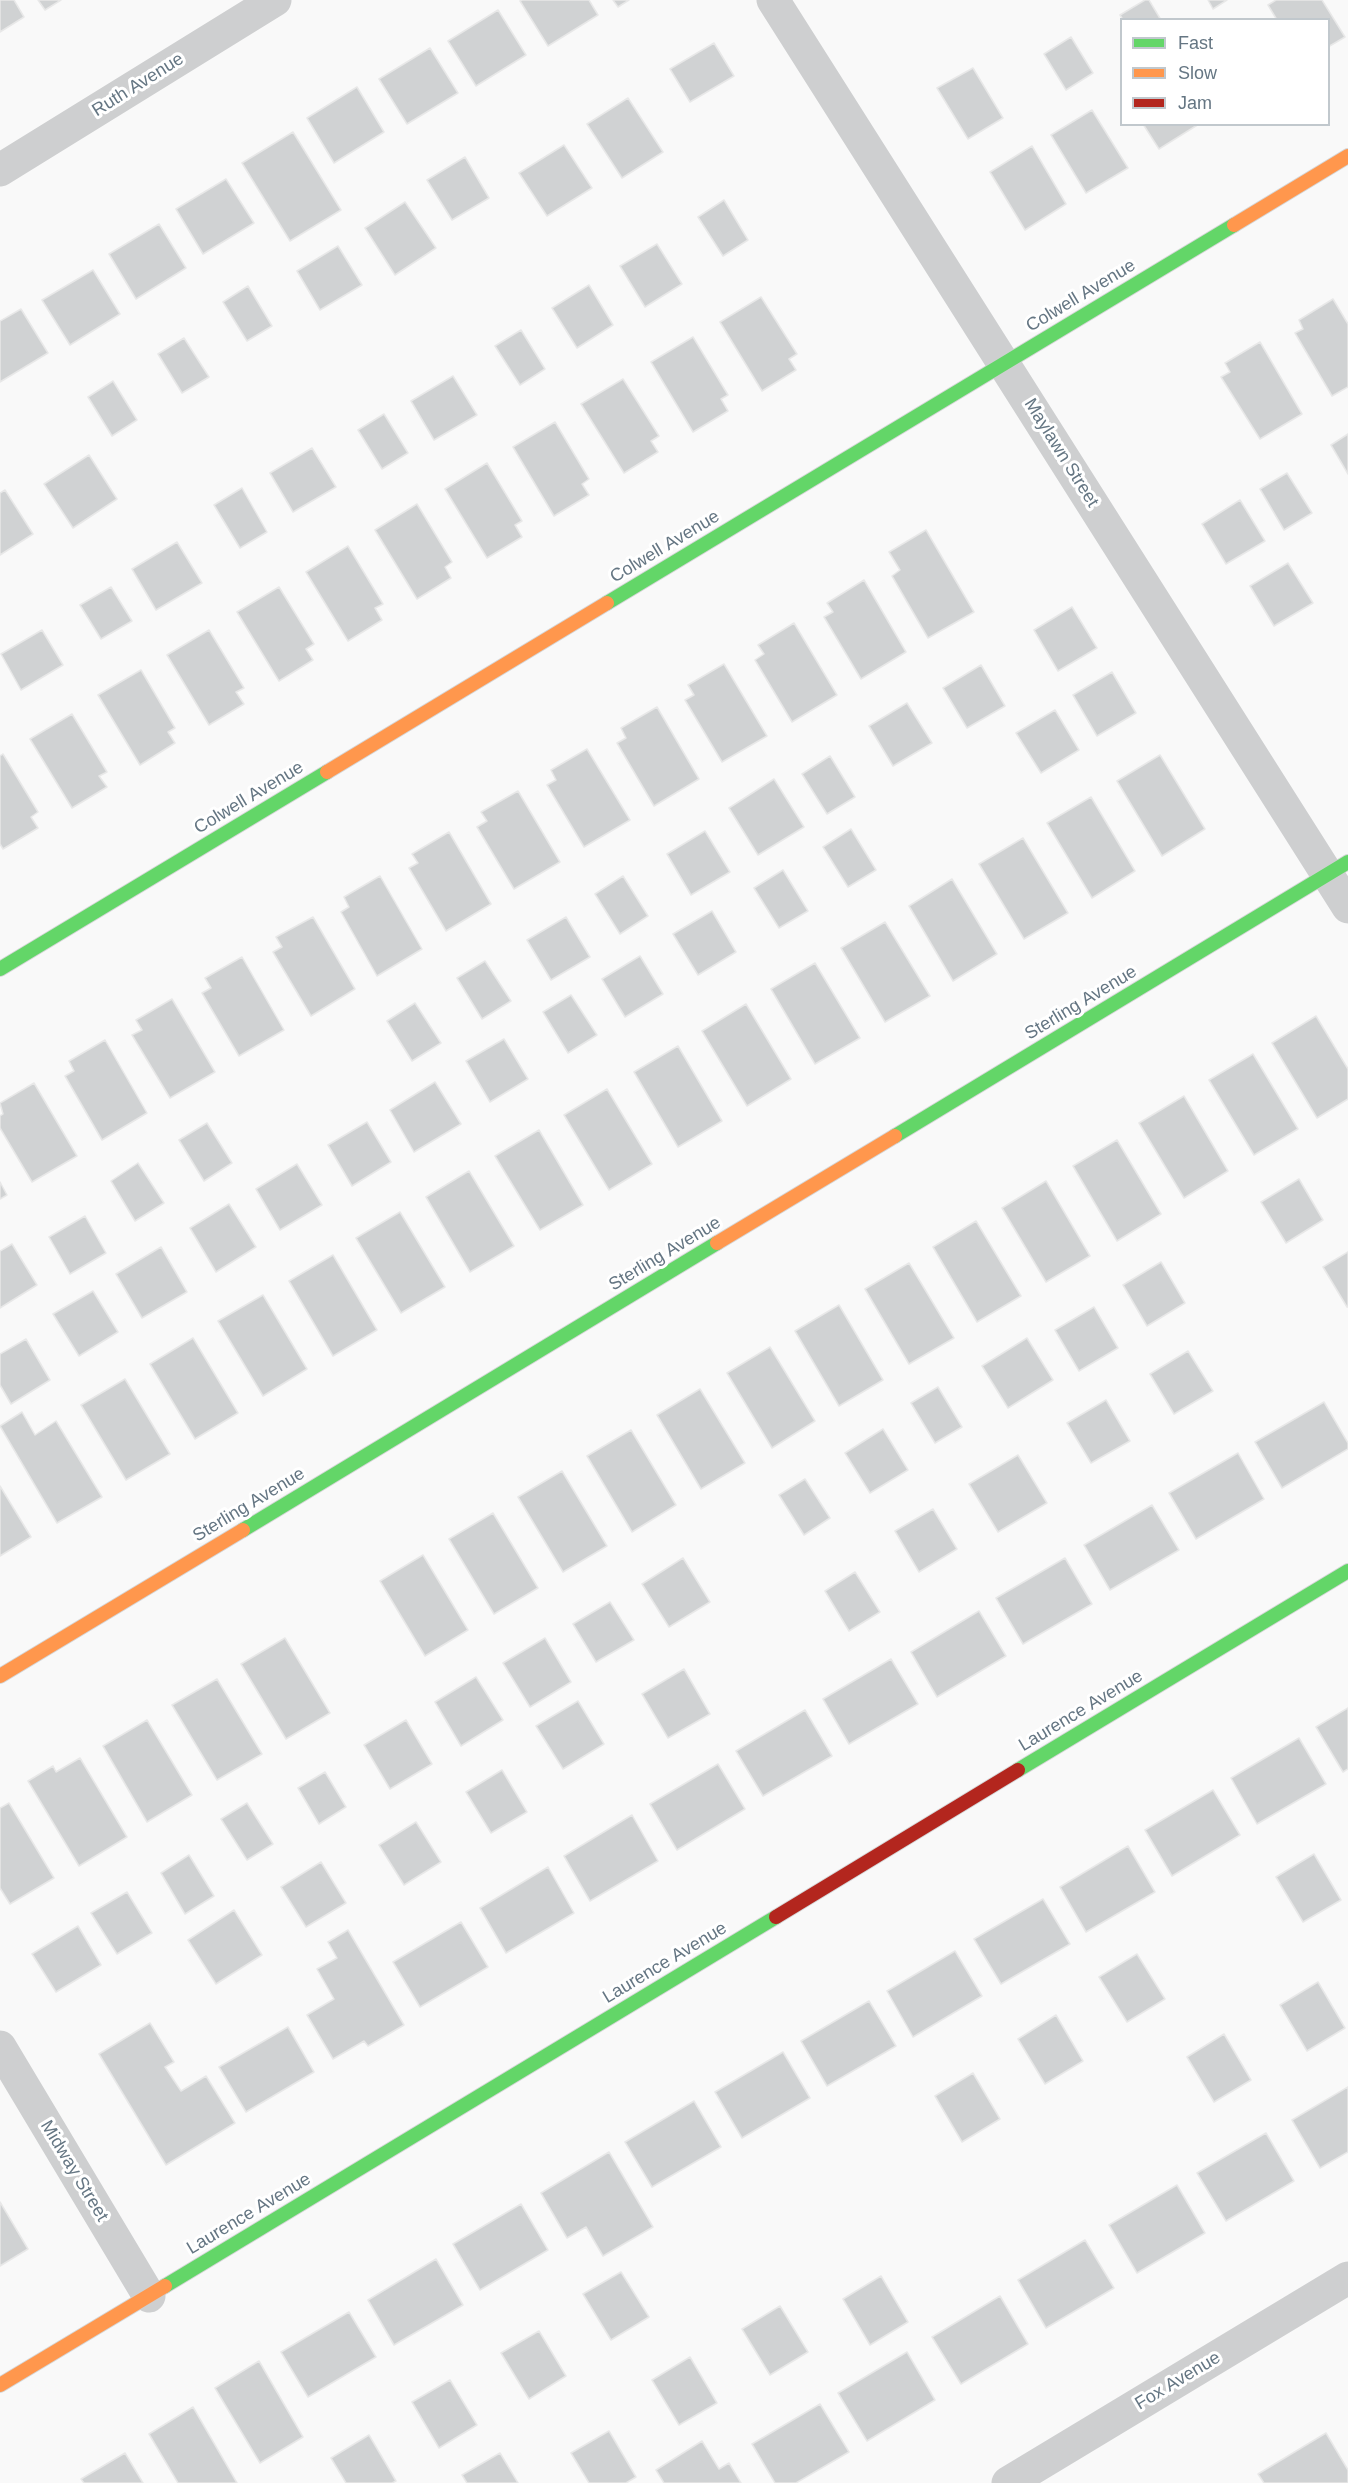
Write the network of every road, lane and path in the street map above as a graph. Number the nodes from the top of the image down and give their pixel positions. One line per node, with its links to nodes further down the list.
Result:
1 (275, 0): 4 (street, Ruth Avenue)
2 (773, 0): 5 (street, Maylawn Street)
3 (1348, 156): 5 (street, Colwell Avenue)
4 (0, 170)
5 (1004, 363): 6 (street, Maylawn Street); 8 (street, Colwell Avenue)
6 (1338, 869): 7 (street, Maylawn Street); 10 (street, Sterling Avenue)
7 (1348, 907)
8 (0, 969)
9 (1348, 1570): 13 (street, Laurence Avenue)
10 (0, 1676)
11 (0, 2047): 13 (street, Midway Street)
12 (1348, 2278): 15 (street, Fox Avenue)
13 (149, 2296): 14 (street, Laurence Avenue)
14 (0, 2385)
15 (1008, 2483)

